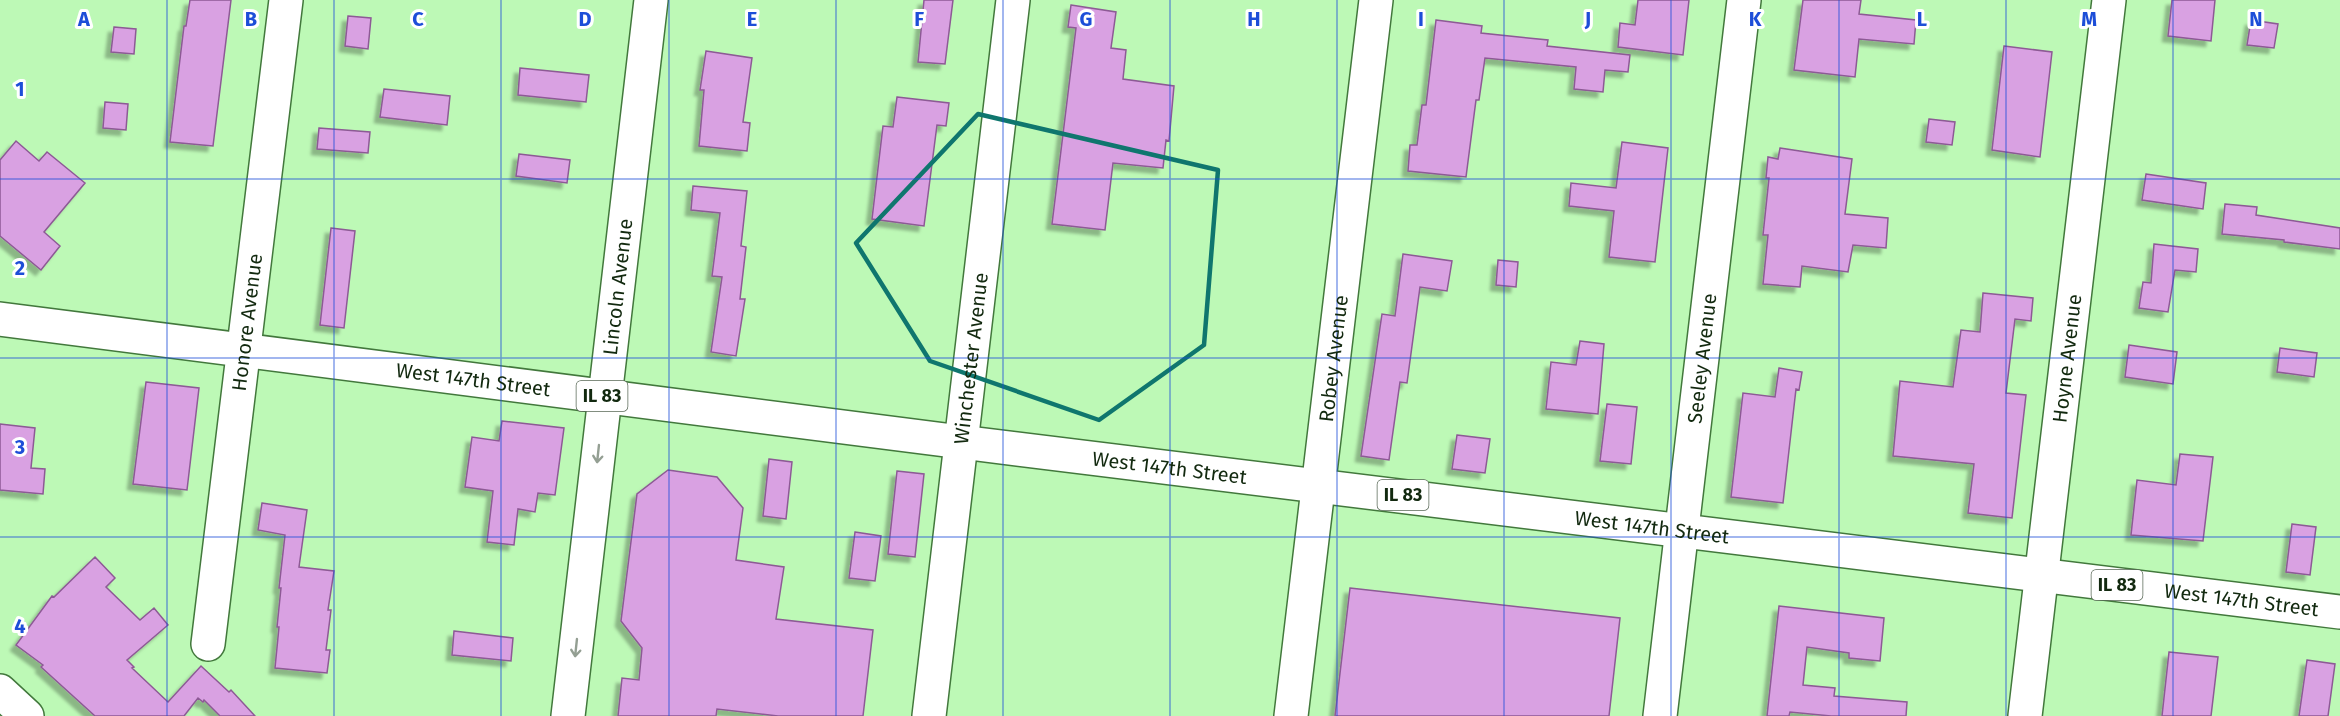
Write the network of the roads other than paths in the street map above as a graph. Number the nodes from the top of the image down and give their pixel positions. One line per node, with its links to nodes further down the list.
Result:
1 (286, 0): 8 (street, Honore Avenue)
2 (651, 0): 9 (street, Lincoln Avenue)
3 (1013, 0): 10 (street, Winchester Avenue)
4 (1377, 0): 11 (street, Robey Avenue)
5 (1744, 0): 12 (street, Seeley Avenue)
6 (2109, 0): 13 (street, Hoyne Avenue)
7 (0, 319): 8 (street, West 147th Street / IL 83)
8 (244, 350): 9 (street, West 147th Street / IL 83); 15 (street, Honore Avenue)
9 (604, 396): 10 (street, West 147th Street / IL 83); 18 (street, Lincoln Avenue, one-way to 18)
10 (961, 442): 11 (street, West 147th Street / IL 83); 19 (street, Winchester Avenue)
11 (1318, 484): 12 (street, West 147th Street / IL 83); 20 (street, Robey Avenue)
12 (1682, 530): 13 (street, West 147th Street / IL 83); 21 (street, Seeley Avenue)
13 (2042, 575): 14 (street, West 147th Street / IL 83); 22 (street, Hoyne Avenue)
14 (2340, 612)
15 (208, 644)
16 (0, 691): 17 (street)
17 (27, 716)
18 (568, 716)
19 (928, 716)
20 (1291, 716)
21 (1660, 716)
22 (2025, 716)

